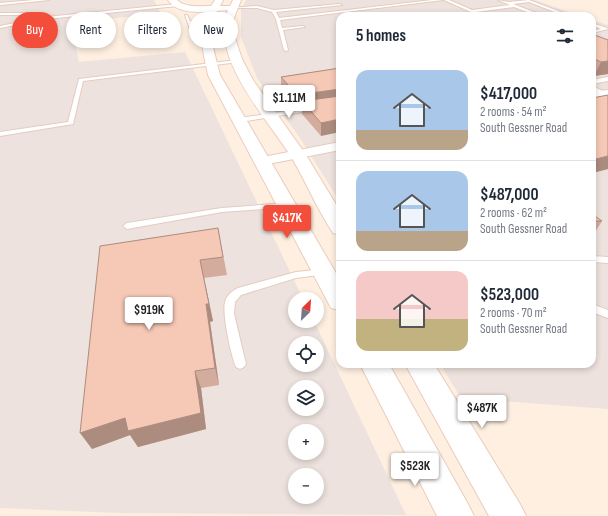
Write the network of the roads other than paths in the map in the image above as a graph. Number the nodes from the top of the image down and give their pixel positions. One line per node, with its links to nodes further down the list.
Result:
1 (47, 0): 7 (lane)
2 (332, 0): 10 (lane)
3 (441, 0): 13 (lane)
4 (446, 0): 14 (lane)
5 (500, 0): 9 (lane)
6 (179, 2): 8 (main road); 23 (lane)
7 (0, 4)
8 (225, 4): 12 (lane); 15 (main road)
9 (509, 4): 11 (lane); 19 (lane)
10 (340, 5): 12 (lane); 13 (lane)
11 (514, 5): 14 (lane); 18 (lane)
12 (274, 11): 24 (lane)
13 (349, 11): 17 (lane)
14 (471, 11)
15 (218, 12)
16 (336, 12): 24 (lane)
17 (340, 12)
18 (532, 12)
19 (558, 12)
20 (0, 14): 21 (lane)
21 (12, 14)
22 (186, 16): 25 (lane)
23 (58, 17)
24 (278, 19): 30 (lane)
25 (189, 22)
26 (12, 25): 28 (lane)
27 (596, 26): 31 (lane)
28 (0, 27)
29 (303, 27): 30 (lane)
30 (281, 29): 34 (lane)
31 (596, 31)
32 (215, 48): 36 (main road)
33 (226, 48): 35 (main road)
34 (286, 50)
35 (236, 61): 36 (lane); 43 (main road)
36 (211, 64): 44 (main road); 45 (lane)
37 (608, 79): 38 (lane)
38 (596, 81)
39 (596, 89): 40 (lane)
40 (606, 93): 41 (street)
41 (596, 95)
42 (317, 108): 43 (lane)
43 (270, 116): 44 (lane); 47 (main road)
44 (240, 120): 48 (main road)
45 (0, 134)
46 (336, 147): 47 (street)
47 (298, 155): 48 (street); 49 (main road)
48 (264, 161): 50 (main road)
49 (323, 199): 50 (main road); 51 (main road)
50 (287, 205): 52 (lane); 55 (main road)
51 (336, 221)
52 (127, 226)
53 (596, 259): 54 (lane)
54 (608, 260)
55 (332, 271): 56 (main road); 59 (lane)
56 (336, 286)
57 (596, 310): 58 (lane)
58 (608, 314)
59 (240, 364)
60 (376, 368): 62 (main road)
61 (421, 368): 63 (main road)
62 (456, 516)
63 (508, 516)

